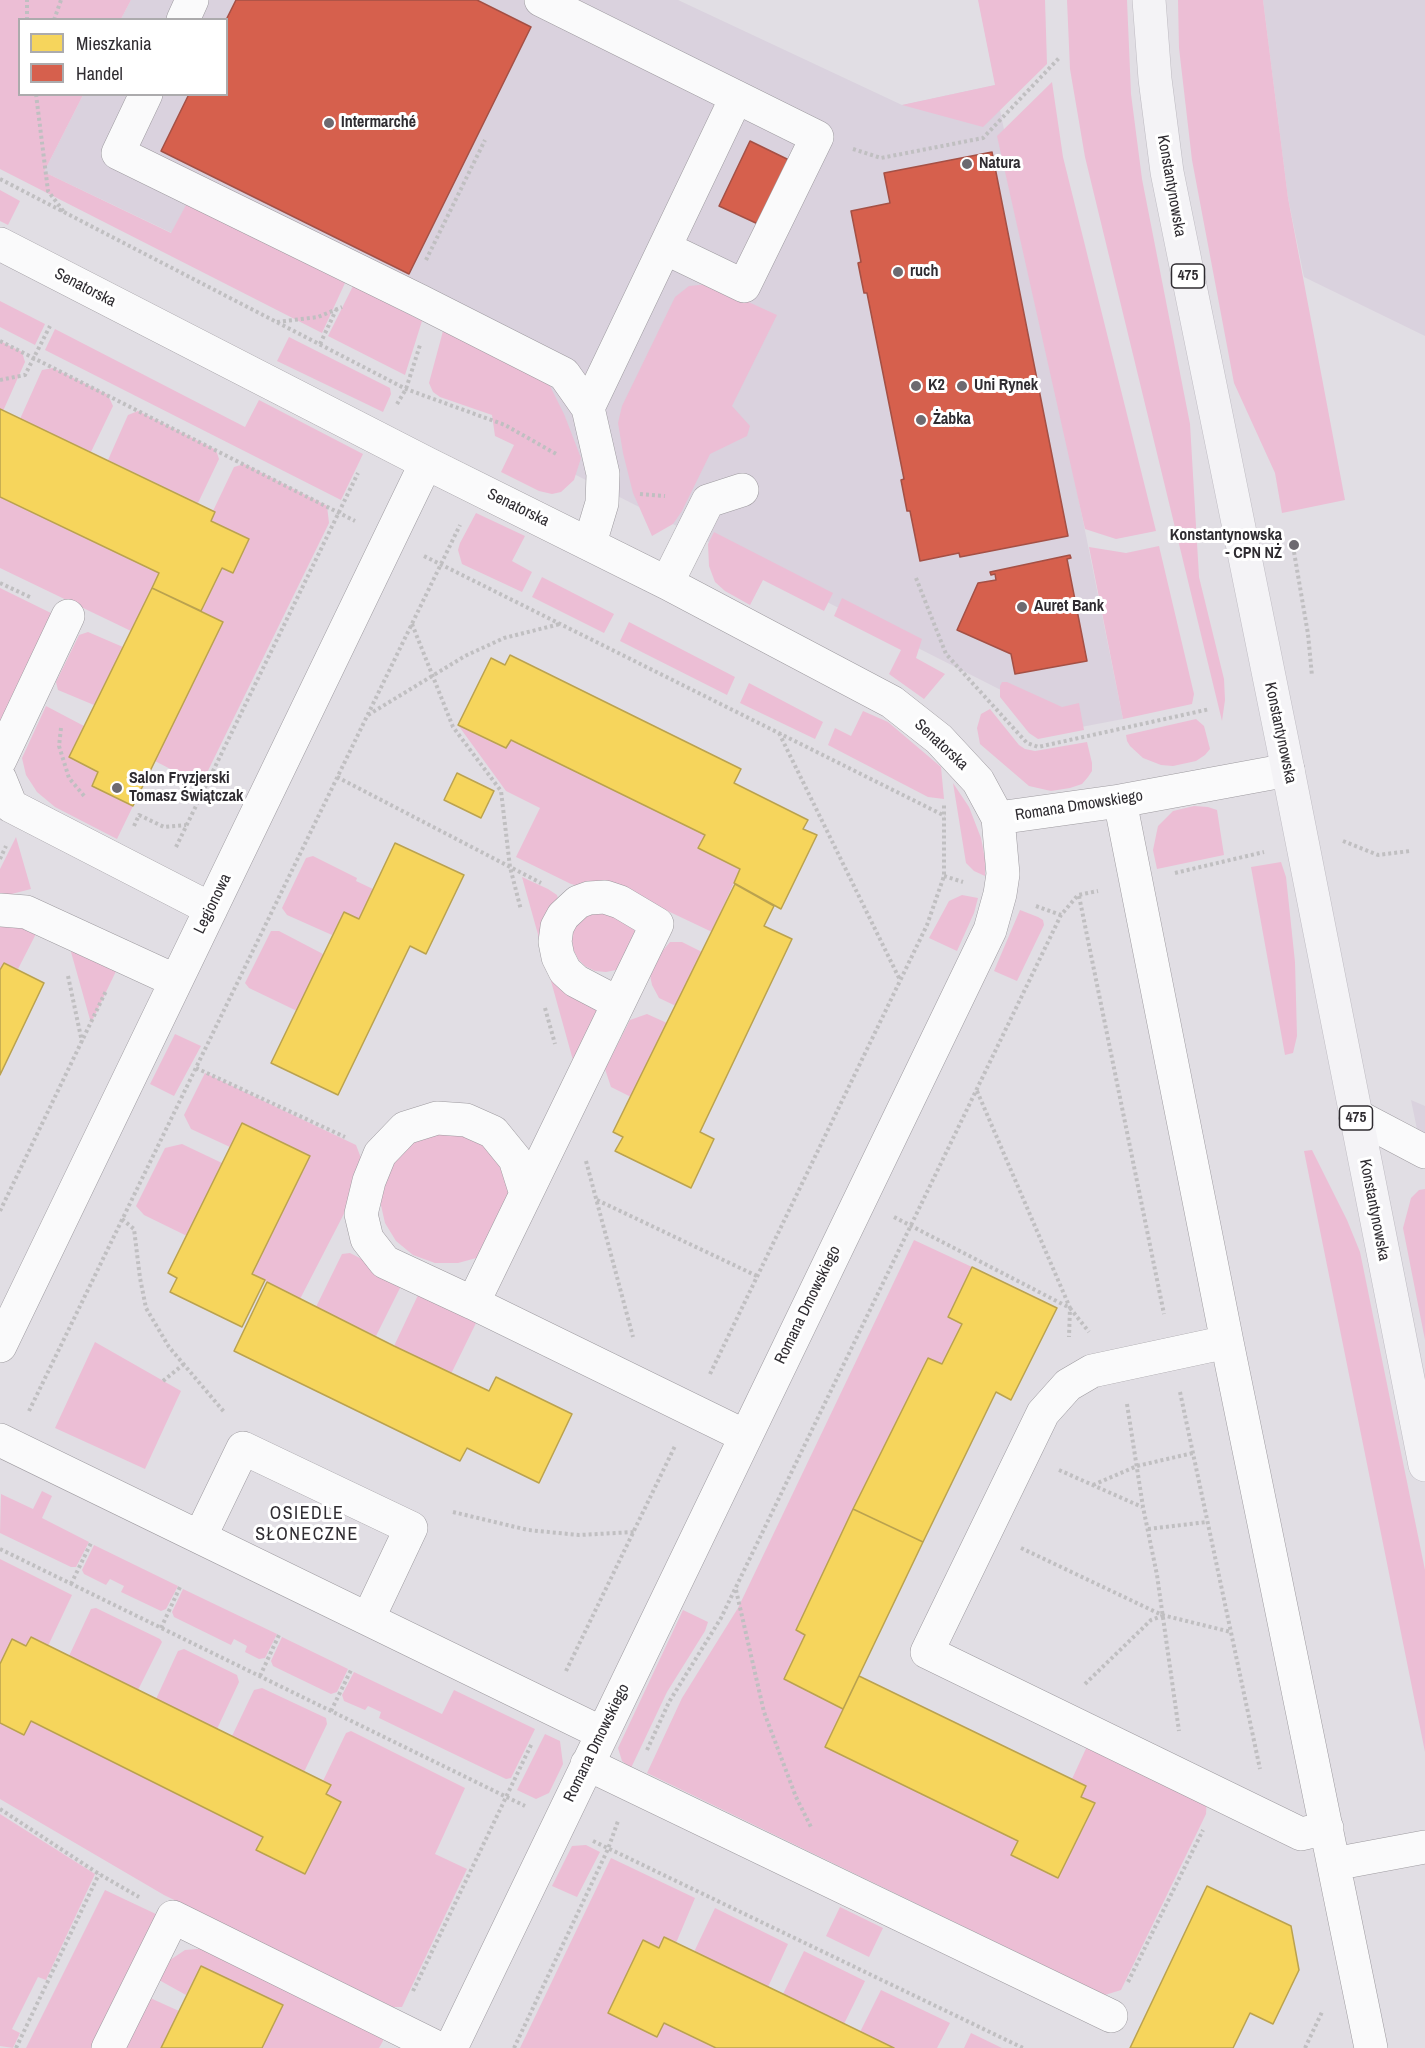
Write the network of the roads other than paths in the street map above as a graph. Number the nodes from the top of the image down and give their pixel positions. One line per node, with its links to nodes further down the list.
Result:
1 (192, 0): 4 (street)
2 (541, 0): 6 (street)
3 (1149, 0): 16 (main road, Konstantynowska / 475)
4 (184, 18)
5 (145, 96): 9 (street)
6 (736, 98): 8 (street); 8 (street)
7 (0, 244): 10 (street, Senatorska)
8 (665, 248): 9 (street)
9 (588, 408): 12 (street)
10 (426, 462): 12 (street, Senatorska); 20 (street, Legionowa)
11 (741, 490): 13 (street)
12 (590, 543): 13 (street, Senatorska)
13 (667, 582): 19 (street, Senatorska)
14 (68, 616): 15 (street)
15 (0, 760)
16 (1288, 770): 18 (street, Romana Dmowskiego); 24 (main road, Konstantynowska / 475)
17 (0, 779): 20 (street)
18 (1120, 801): 19 (street, Romana Dmowskiego); 28 (street)
19 (999, 818): 30 (street, Romana Dmowskiego)
20 (211, 909): 22 (street, Legionowa)
21 (0, 910): 22 (street)
22 (176, 981): 29 (street, Legionowa)
23 (618, 1003): 23 (street); 26 (street)
24 (1355, 1115): 25 (street); 32 (main road, Konstantynowska / 475)
25 (1425, 1152)
26 (526, 1194): 27 (street); 27 (street)
27 (473, 1303): 30 (street)
28 (1227, 1342): 37 (street); 37 (street)
29 (0, 1347)
30 (745, 1437): 35 (street, Romana Dmowskiego)
31 (6, 1443): 33 (street)
32 (1425, 1465)
33 (200, 1537): 34 (street); 34 (street)
34 (368, 1620): 35 (street)
35 (602, 1733): 36 (street, Romana Dmowskiego)
36 (587, 1764): 40 (street); 43 (street, Romana Dmowskiego)
37 (1327, 1828): 39 (street)
38 (1425, 1847): 39 (street)
39 (1334, 1864): 44 (street)
40 (1111, 2016)
41 (108, 2048): 42 (street)
42 (438, 2048)
43 (451, 2048)
44 (1371, 2048)

